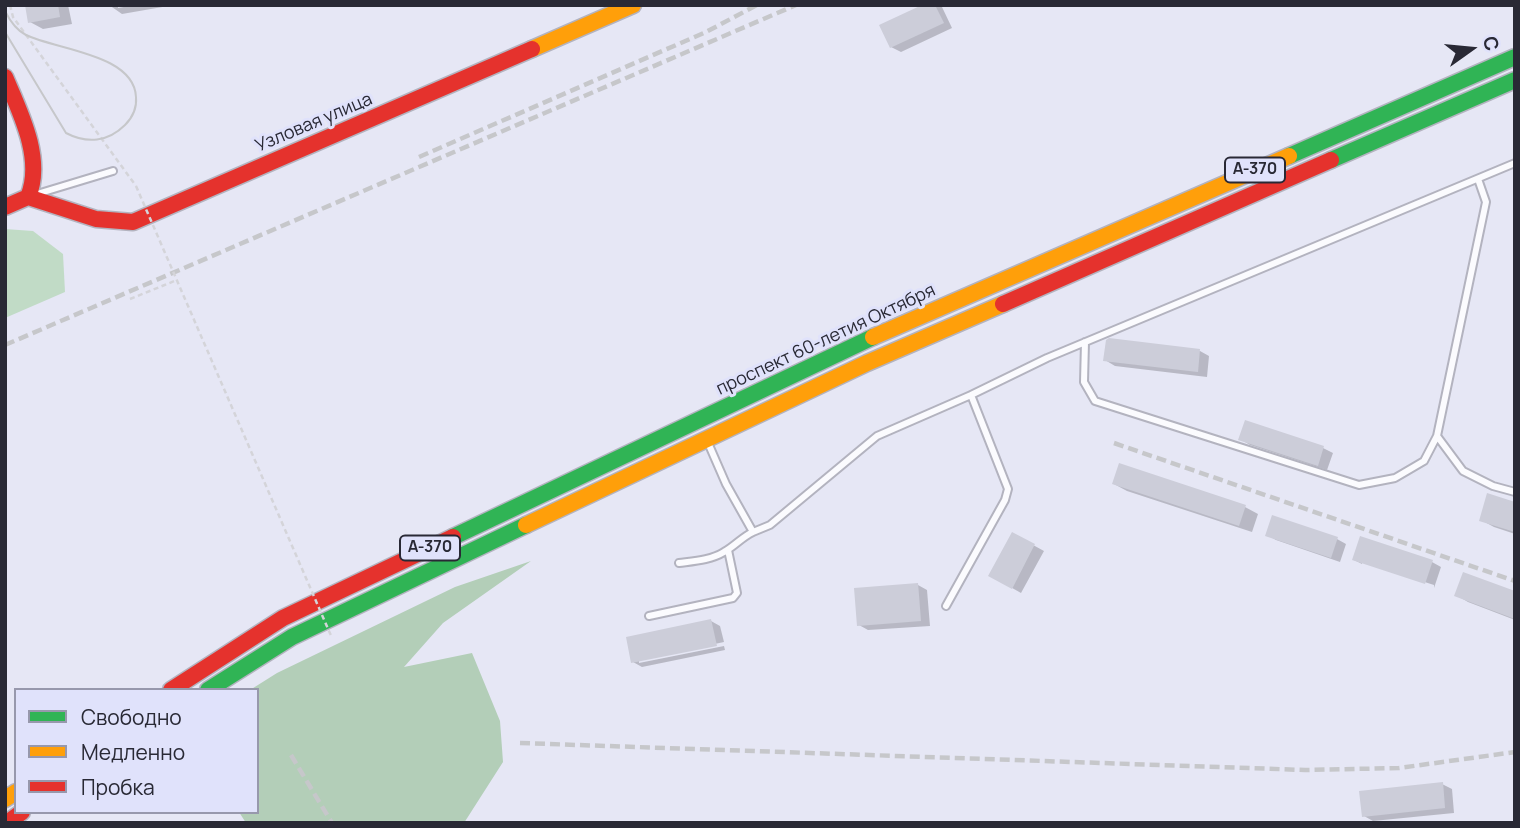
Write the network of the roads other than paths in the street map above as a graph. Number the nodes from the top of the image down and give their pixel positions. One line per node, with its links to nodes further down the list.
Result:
1 (633, 5): 8 (main road, Узловая улица)
2 (1515, 57): 12 (main road, проспект 60-летия Октября / А-370)
3 (5, 77): 8 (main road)
4 (1515, 80): 14 (main road, А-370)
5 (1515, 163): 7 (lane)
6 (113, 171): 8 (lane)
7 (1478, 179): 10 (lane); 13 (lane)
8 (28, 197): 9 (main road)
9 (5, 207)
10 (1085, 342): 11 (lane); 13 (lane)
11 (971, 395): 16 (lane); 19 (lane)
12 (698, 421): 14 (lane); 21 (main road, проспект 60-летия Октября / А-370)
13 (1437, 436): 15 (lane)
14 (706, 440): 16 (lane); 22 (main road, А-370)
15 (1515, 492)
16 (753, 532): 17 (lane)
17 (728, 550): 18 (lane); 20 (lane)
18 (679, 564)
19 (946, 606)
20 (649, 616)
21 (174, 688)
22 (211, 688)

